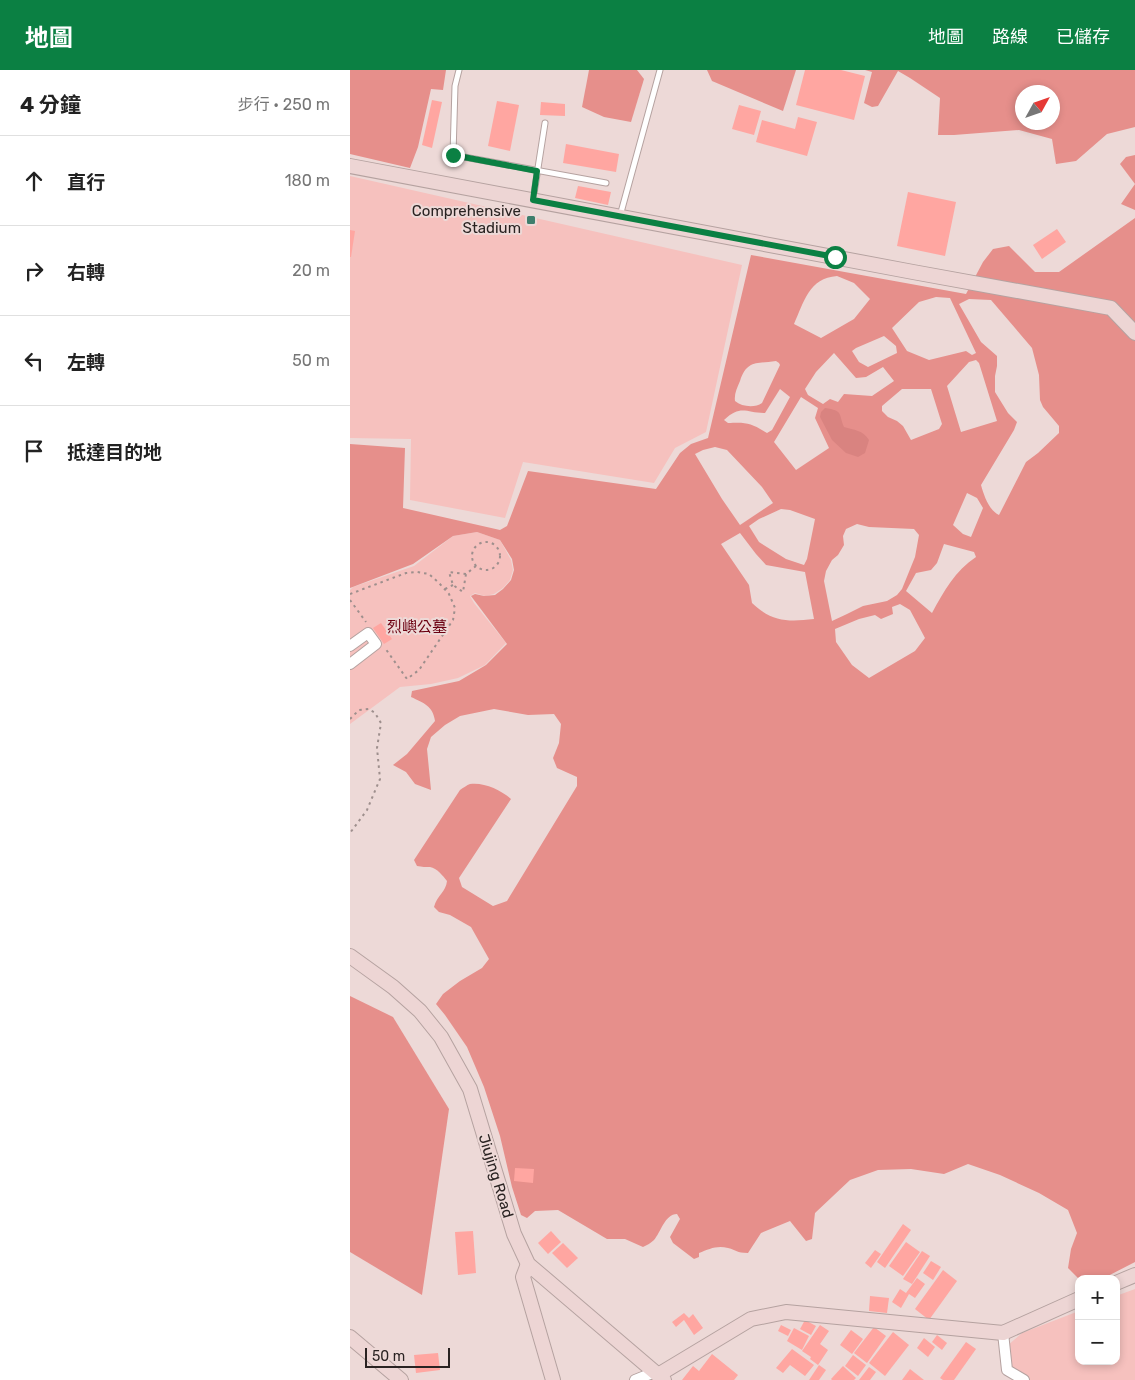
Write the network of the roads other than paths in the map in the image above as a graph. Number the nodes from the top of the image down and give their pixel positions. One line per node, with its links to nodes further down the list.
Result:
1 (459, 70): 5 (lane)
2 (660, 70): 8 (lane)
3 (545, 123): 5 (lane)
4 (350, 166): 7 (street)
5 (537, 171): 6 (lane); 7 (lane)
6 (606, 183)
7 (533, 200): 8 (street)
8 (620, 217): 9 (street)
9 (1135, 333)
10 (350, 646): 11 (street)
11 (350, 664)
12 (350, 956): 13 (street, Jiujing Road)
13 (528, 1264): 19 (street, Jiujing Road); 21 (street)
14 (1135, 1275): 15 (street)
15 (1120, 1281)
16 (1075, 1301): 17 (street)
17 (1002, 1333): 19 (street); 23 (street)
18 (350, 1337): 20 (street)
19 (659, 1376): 22 (street)
20 (401, 1380)
21 (553, 1380)
22 (634, 1380)
23 (1024, 1380)

